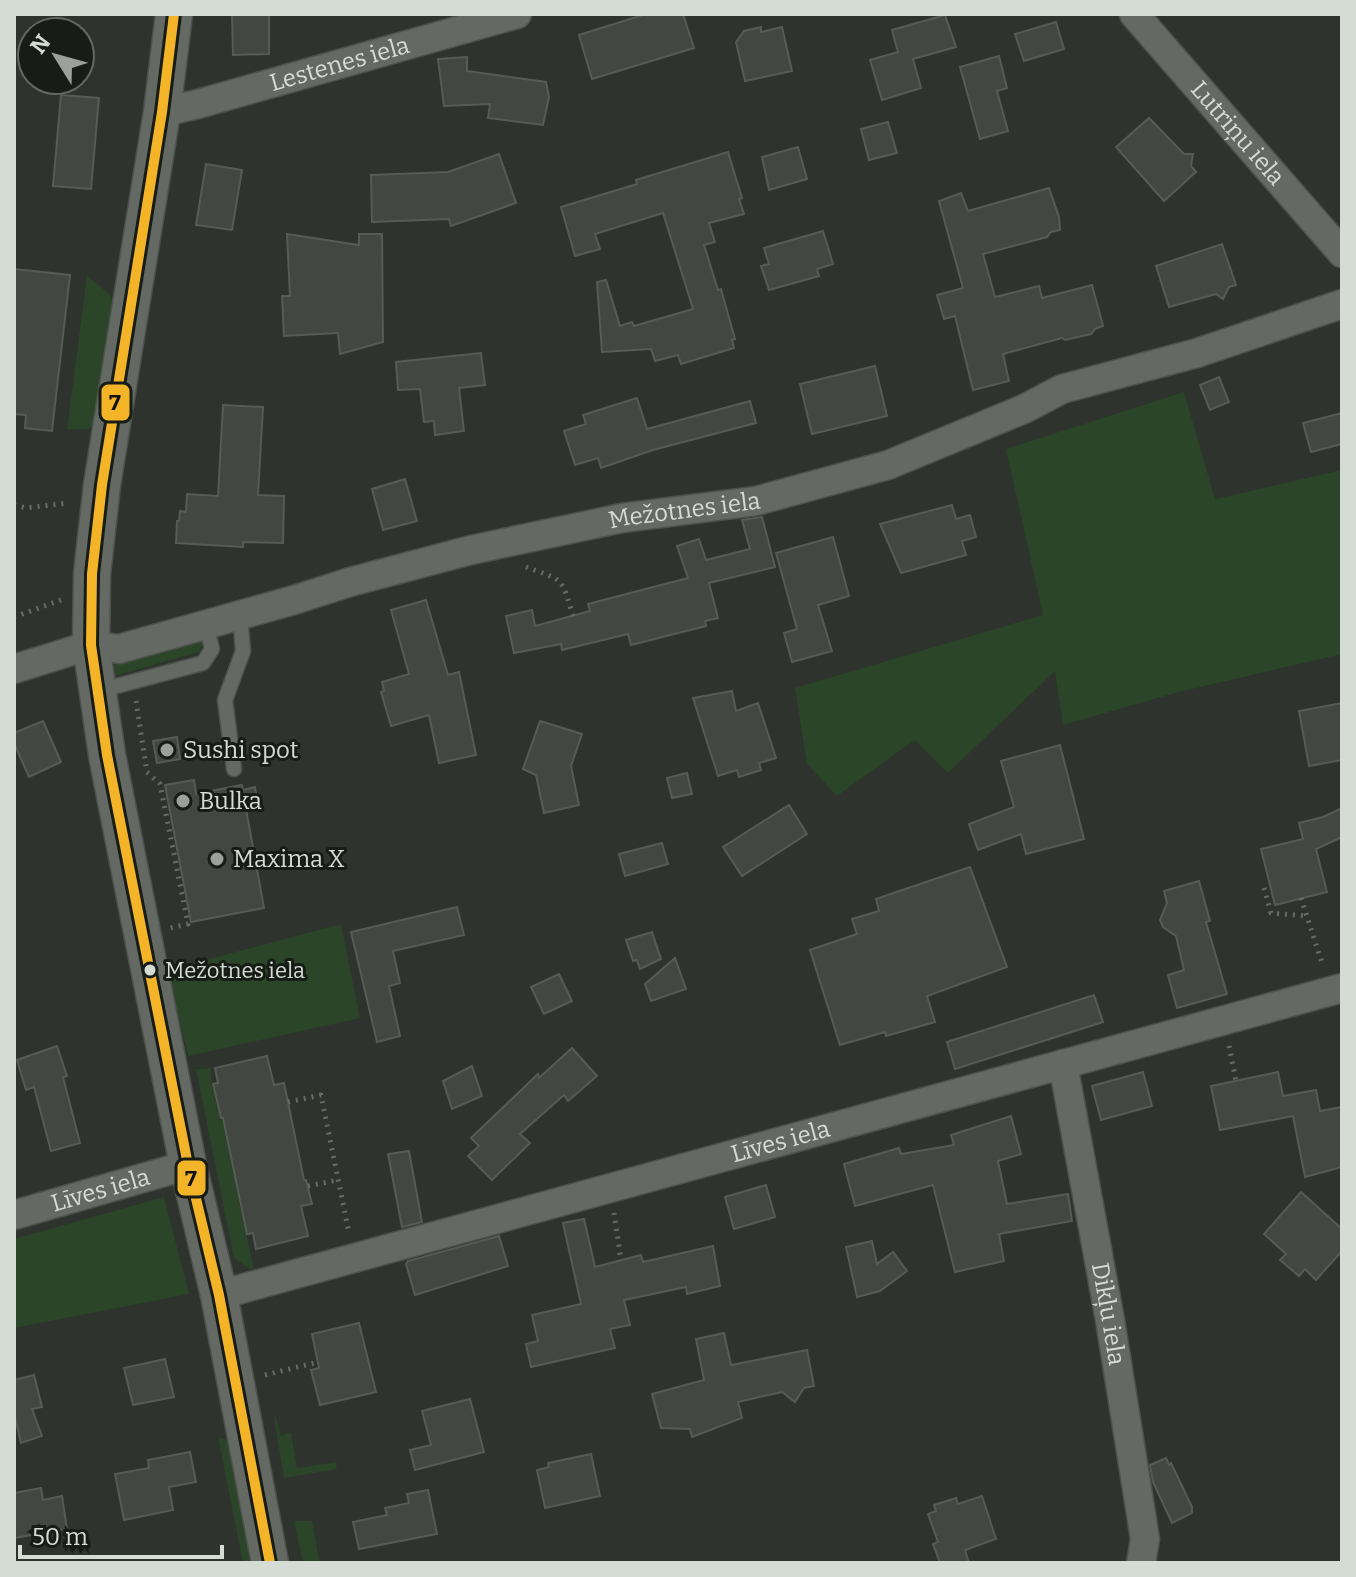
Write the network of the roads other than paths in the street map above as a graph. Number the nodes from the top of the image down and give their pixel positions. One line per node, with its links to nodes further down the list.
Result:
1 (174, 14): 4 (street)
2 (517, 14): 4 (street, Lestenes iela)
3 (1134, 14): 5 (street, Lutriņu iela)
4 (162, 112): 9 (street)
5 (1342, 253)
6 (1342, 304): 7 (street, Mežotnes iela)
7 (240, 616): 8 (street, Mežotnes iela); 12 (lane)
8 (206, 625): 9 (street, Mežotnes iela); 11 (lane)
9 (91, 645): 10 (street, Mežotnes iela); 11 (street)
10 (14, 669)
11 (98, 691): 15 (street)
12 (234, 769)
13 (1337, 990): 14 (street, Līves iela)
14 (1063, 1064): 17 (street, Līves iela); 19 (street, Dikļu iela)
15 (188, 1165): 16 (street, Līves iela); 17 (street)
16 (14, 1215)
17 (219, 1295): 18 (street)
18 (270, 1563)
19 (1141, 1563)

